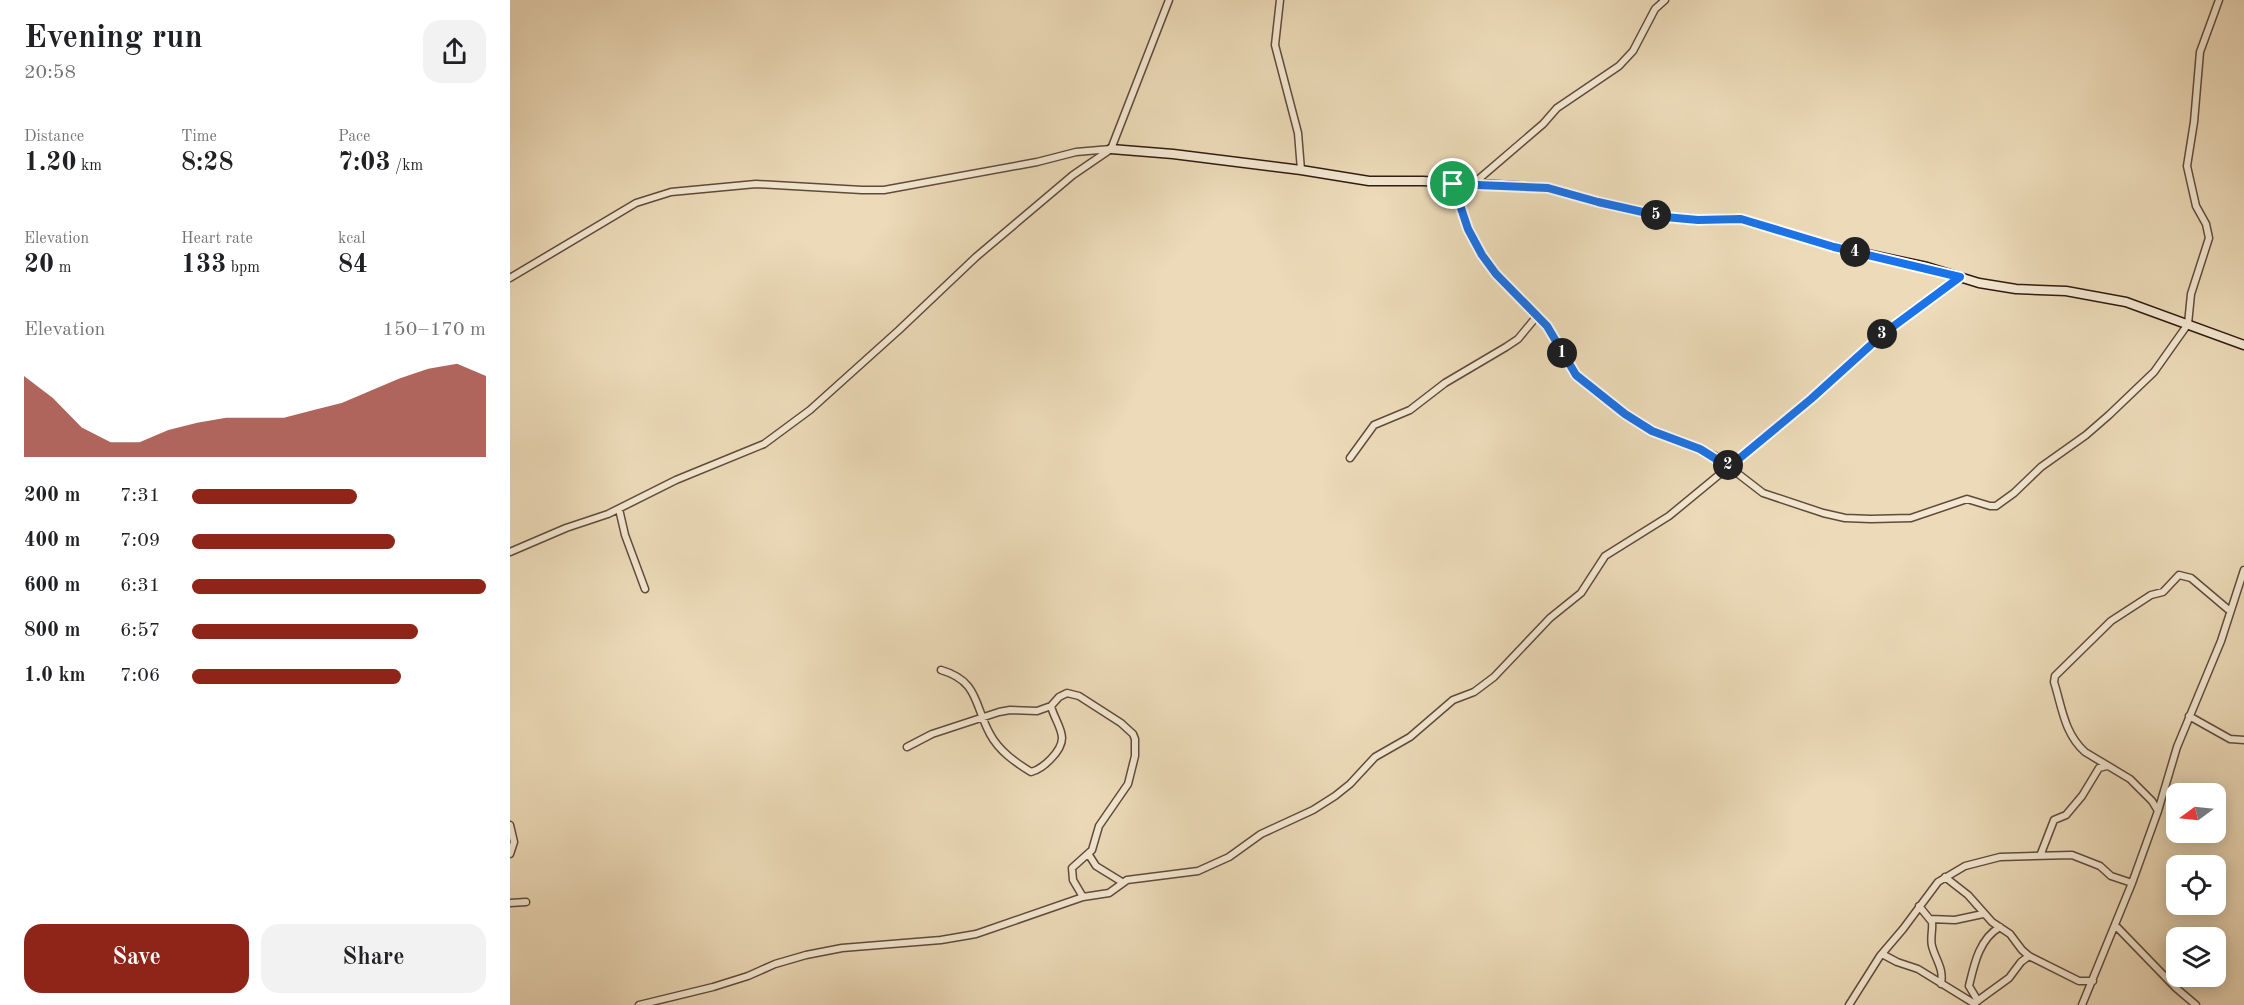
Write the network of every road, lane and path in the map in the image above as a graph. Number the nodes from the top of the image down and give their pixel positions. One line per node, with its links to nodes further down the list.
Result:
1 (1169, 0): 5 (street)
2 (1280, 0): 6 (street)
3 (1665, 0): 8 (street)
4 (2219, 0): 12 (street)
5 (1111, 149): 6 (main road); 10 (street); 16 (street)
6 (1301, 170): 7 (main road)
7 (1453, 184): 8 (main road); 11 (street)
8 (1472, 184): 9 (main road)
9 (1960, 277): 12 (main road); 15 (street)
10 (510, 278)
11 (1537, 316): 14 (street); 15 (street)
12 (2188, 324): 13 (main road); 15 (street)
13 (2244, 345)
14 (1350, 458)
15 (1729, 467): 34 (street)
16 (620, 508): 17 (street); 19 (street)
17 (510, 552)
18 (2244, 570): 20 (street)
19 (645, 589)
20 (2230, 611): 23 (street); 27 (street)
21 (941, 670): 24 (street)
22 (1051, 706): 24 (street); 24 (street); 31 (street)
23 (2189, 716): 25 (street); 28 (street)
24 (984, 718): 26 (street)
25 (2244, 740)
26 (907, 747)
27 (2108, 766): 28 (street); 32 (street)
28 (2158, 812): 35 (street)
29 (510, 825): 30 (street)
30 (510, 854)
31 (1089, 855): 34 (street); 36 (street)
32 (2040, 856): 33 (street); 35 (street)
33 (1945, 877): 39 (street); 40 (street)
34 (1122, 882): 36 (street)
35 (2132, 883): 42 (street)
36 (1083, 897): 49 (street)
37 (526, 902): 38 (street)
38 (510, 903)
39 (1919, 906): 41 (street); 44 (street)
40 (1983, 914): 41 (street); 43 (street)
41 (1930, 918): 47 (street)
42 (2115, 926): 46 (street); 52 (street)
43 (2000, 927): 45 (street); 48 (street)
44 (1882, 954): 47 (street); 50 (street)
45 (2029, 956): 46 (street); 48 (street)
46 (2093, 981): 51 (street)
47 (1941, 984): 48 (street)
48 (1975, 1003)
49 (639, 1005)
50 (1849, 1005)
51 (2082, 1005)
52 (2196, 1005)

